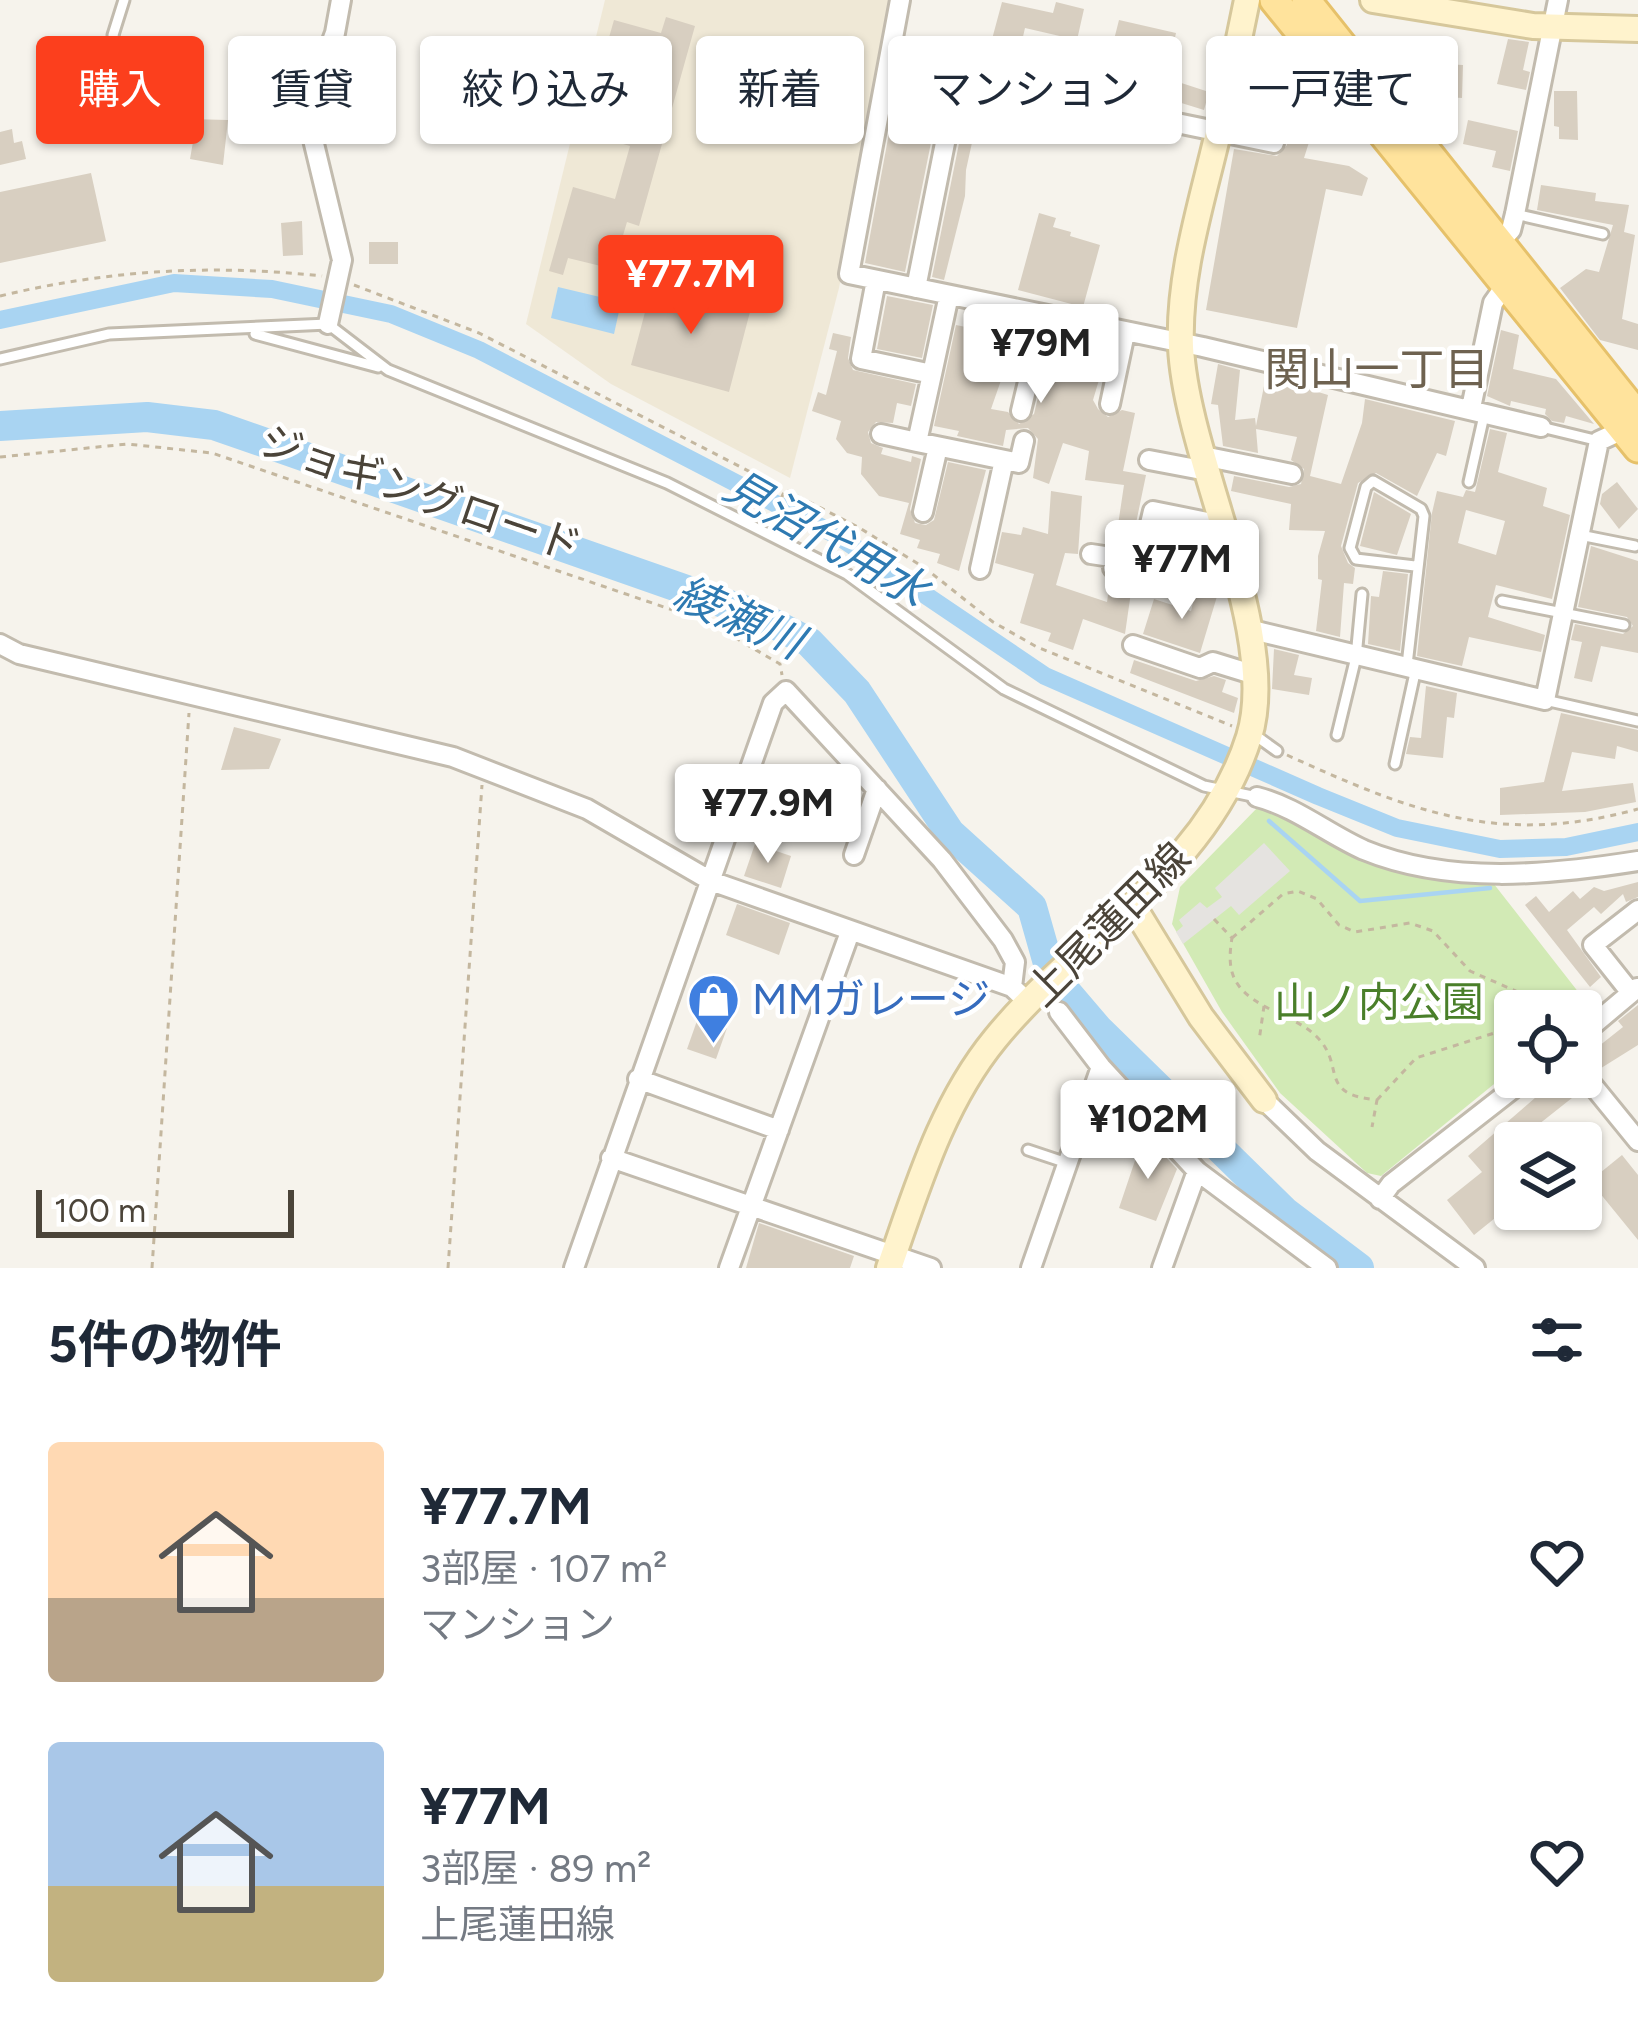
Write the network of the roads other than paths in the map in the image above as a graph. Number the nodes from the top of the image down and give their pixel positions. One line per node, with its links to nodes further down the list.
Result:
1 (124, 0): 11 (lane)
2 (341, 0): 25 (street)
3 (900, 0): 12 (street)
4 (1247, 0): 13 (main road, 上尾蓮田線)
5 (1274, 0): 21 (main road)
6 (1306, 0): 19 (main road)
7 (1558, 0): 9 (street)
8 (1387, 2): 9 (main road)
9 (1553, 28): 10 (main road); 17 (street)
10 (1638, 29)
11 (112, 36)
12 (894, 36)
13 (1239, 36)
14 (888, 73): 20 (street)
15 (945, 144): 22 (street)
16 (1216, 144): 28 (main road, 上尾蓮田線)
17 (1515, 214): 18 (lane); 19 (street)
18 (1604, 234)
19 (1499, 243): 36 (main road)
20 (876, 280): 22 (street); 31 (street)
21 (1505, 286): 33 (street); 36 (main road)
22 (916, 288): 23 (street)
23 (949, 295): 24 (street); 31 (street)
24 (1044, 315): 27 (street); 34 (street)
25 (329, 318): 26 (lane); 30 (lane)
26 (244, 331): 29 (lane); 30 (lane)
27 (1125, 333): 28 (street); 32 (street)
28 (1180, 344): 33 (street); 43 (main road, 上尾蓮田線)
29 (0, 359)
30 (388, 370): 72 (lane)
31 (932, 374): 39 (street)
32 (1110, 404)
33 (1478, 410): 35 (street); 45 (lane)
34 (1021, 411)
35 (1541, 427): 36 (lane)
36 (1627, 432): 48 (street)
37 (881, 434): 39 (street)
38 (1024, 441): 41 (street)
39 (917, 442): 40 (street)
40 (938, 447): 41 (street); 46 (street)
41 (1004, 460): 54 (street)
42 (1149, 460): 43 (street)
43 (1205, 464): 44 (street); 47 (main road, 上尾蓮田線)
44 (1292, 474)
45 (1469, 482)
46 (923, 512)
47 (1222, 525): 51 (street); 55 (main road, 上尾蓮田線)
48 (1580, 535): 49 (lane); 58 (street)
49 (1635, 546)
50 (1090, 554): 51 (street)
51 (1141, 562): 55 (street)
52 (1414, 566): 52 (lane); 64 (lane)
53 (1113, 568): 55 (street)
54 (980, 569)
55 (1238, 586): 60 (main road, 上尾蓮田線)
56 (1362, 594): 63 (lane)
57 (1502, 601): 58 (lane)
58 (1563, 613): 59 (lane); 66 (street)
59 (1624, 625)
60 (1248, 629): 63 (street); 65 (main road, 上尾蓮田線)
61 (0, 644): 77 (street)
62 (1133, 645): 65 (street)
63 (1356, 657): 64 (street); 68 (lane)
64 (1411, 672): 66 (street); 71 (lane)
65 (1252, 674): 69 (main road, 上尾蓮田線)
66 (1545, 700): 67 (lane)
67 (1638, 722)
68 (1337, 735)
69 (1249, 736): 70 (lane); 72 (main road, 上尾蓮田線)
70 (1276, 751)
71 (1395, 764)
72 (1226, 788): 74 (lane); 78 (main road, 上尾蓮田線)
73 (877, 789): 75 (street); 77 (street); 82 (street)
74 (1257, 797): 76 (street)
75 (854, 855)
76 (1638, 861)
77 (711, 881): 80 (street); 86 (street)
78 (1133, 906): 82 (main road, 上尾蓮田線); 89 (main road)
79 (1638, 910): 81 (street)
80 (850, 932): 82 (street); 90 (street)
81 (1635, 990): 84 (street)
82 (1028, 992): 99 (main road, 上尾蓮田線)
83 (1060, 1012): 85 (street)
84 (1602, 1017)
85 (1101, 1067): 94 (street); 95 (street)
86 (638, 1079): 90 (street); 93 (street)
87 (1602, 1096): 91 (street)
88 (1501, 1098): 96 (street)
89 (1264, 1100): 96 (street)
90 (779, 1130): 97 (street)
91 (1638, 1141)
92 (1028, 1150): 94 (lane)
93 (611, 1158): 97 (street); 100 (street)
94 (1067, 1163): 103 (street)
95 (1197, 1171): 98 (street); 104 (street)
96 (1380, 1199): 107 (street)
97 (750, 1207): 99 (street); 101 (street)
98 (1296, 1247): 105 (street); 106 (street)
99 (891, 1262): 102 (street)
100 (574, 1268)
101 (729, 1268)
102 (932, 1268)
103 (1031, 1268)
104 (1162, 1268)
105 (1289, 1268)
106 (1327, 1268)
107 (1475, 1268)

